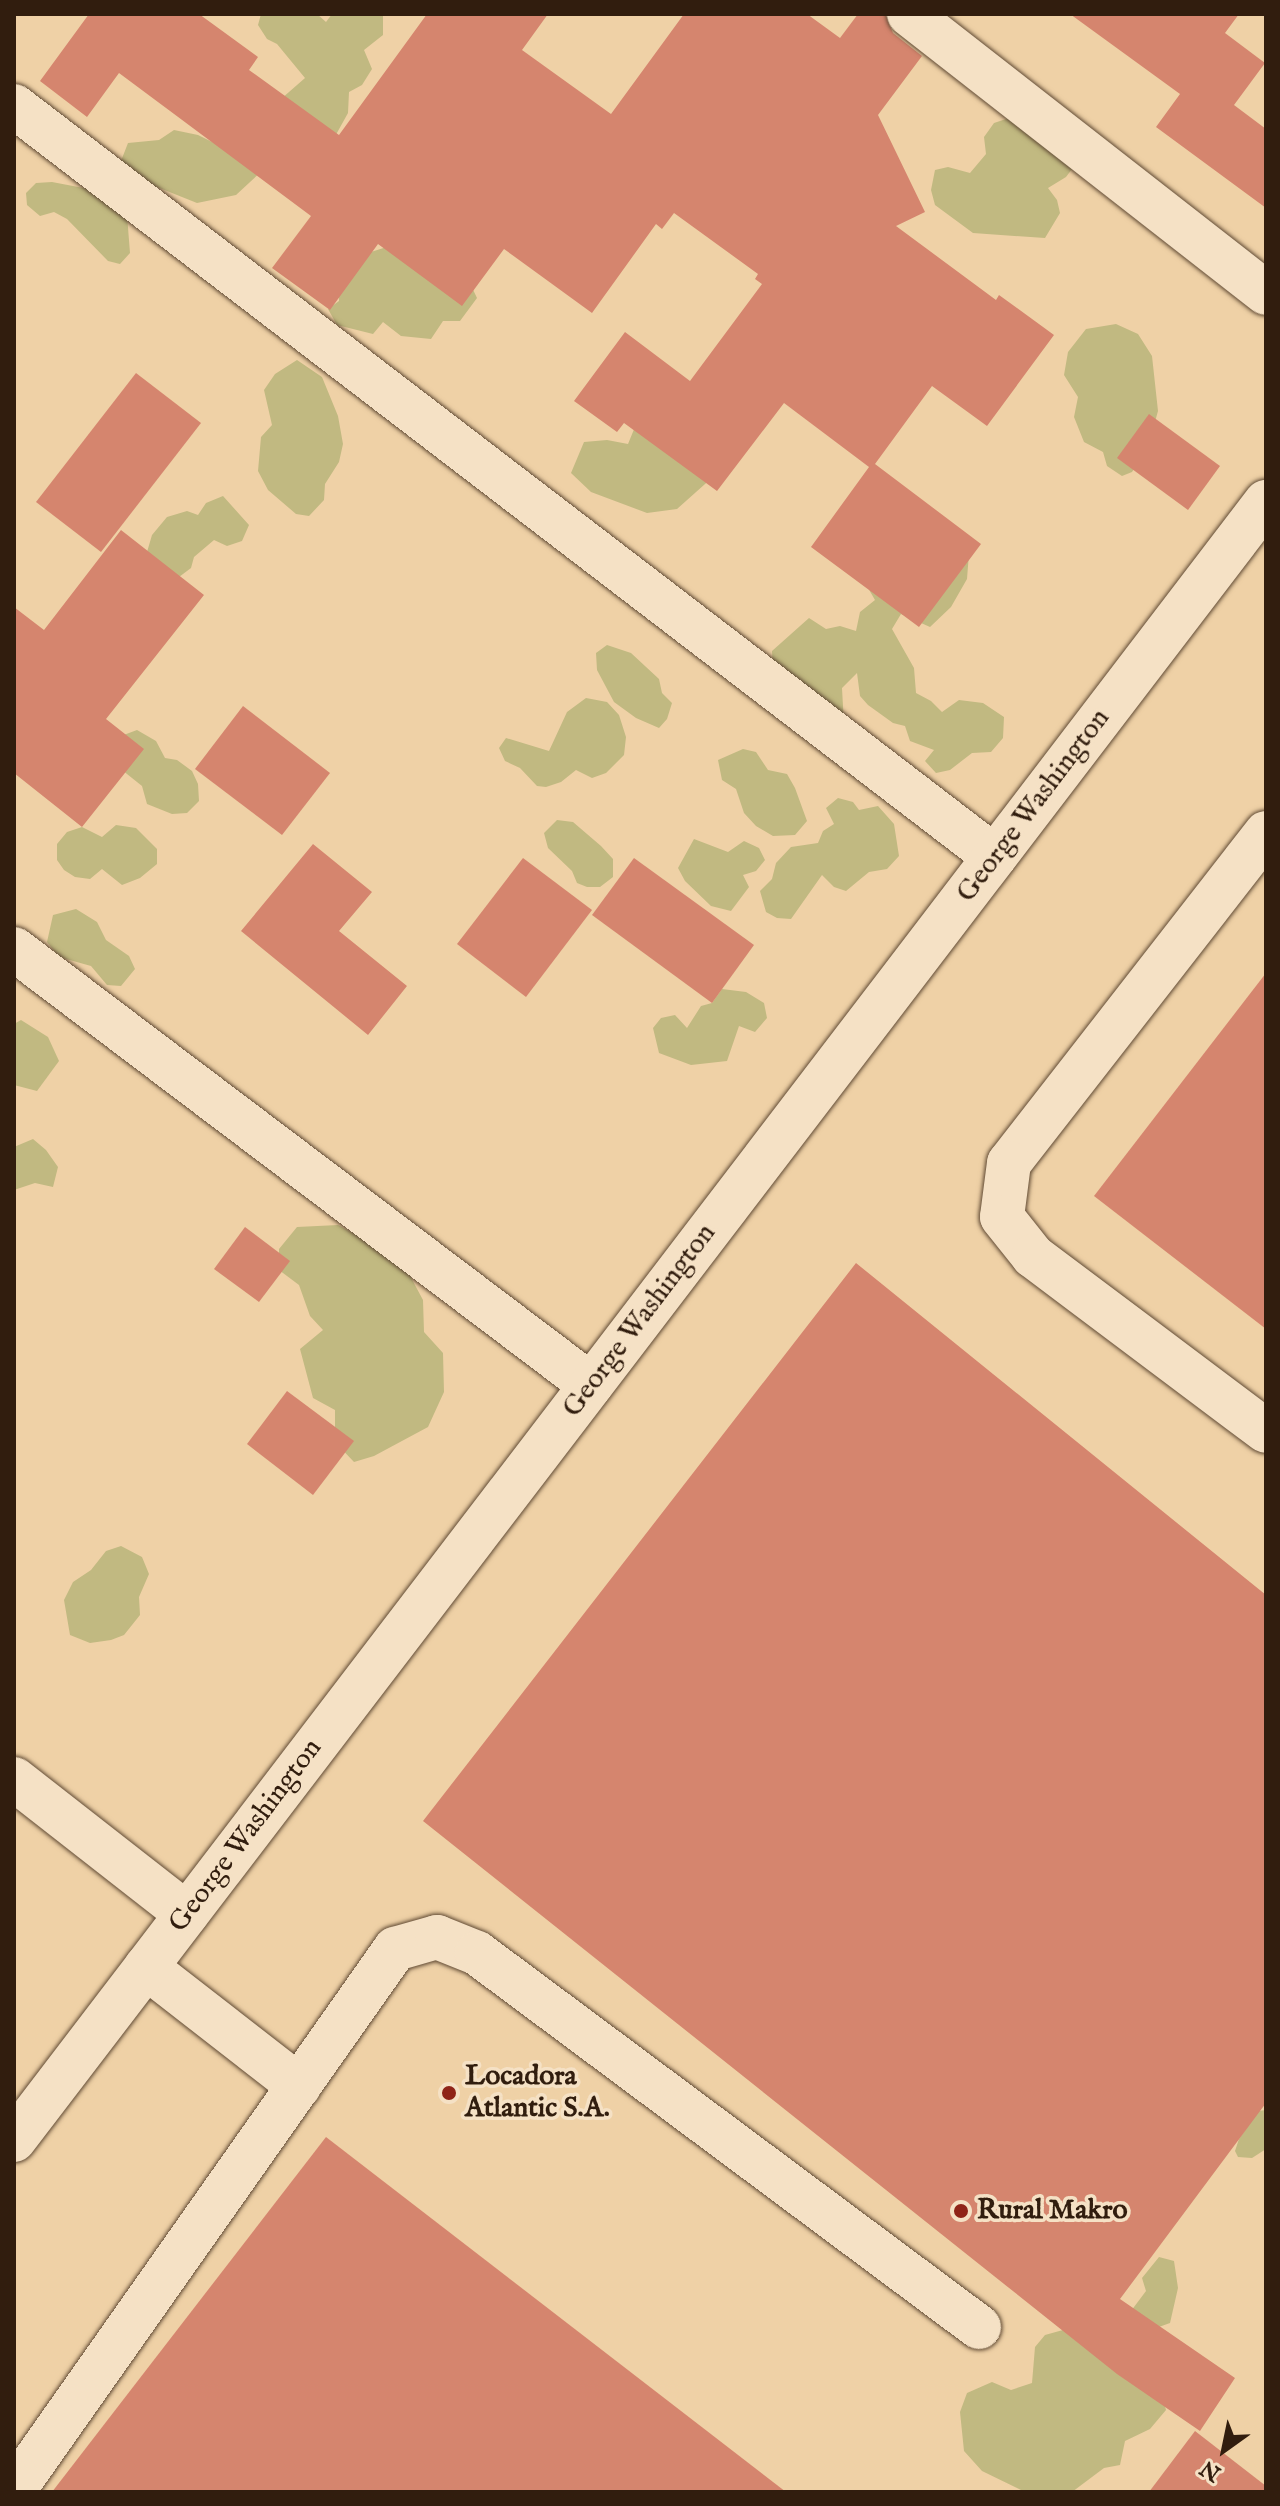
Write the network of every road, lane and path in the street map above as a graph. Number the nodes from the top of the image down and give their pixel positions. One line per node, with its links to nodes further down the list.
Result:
1 (909, 14): 3 (street)
2 (14, 106): 6 (street)
3 (1266, 293)
4 (1265, 506): 6 (street, George Washington)
5 (1266, 833): 9 (street)
6 (995, 857): 8 (street, George Washington)
7 (14, 949): 8 (street)
8 (591, 1385): 11 (street, George Washington)
9 (1266, 1431)
10 (14, 1779): 11 (street)
11 (187, 1914): 12 (street, George Washington)
12 (146, 1967): 13 (street); 14 (street, George Washington)
13 (299, 2086): 15 (street); 16 (street)
14 (14, 2140)
15 (979, 2327)
16 (14, 2490)

